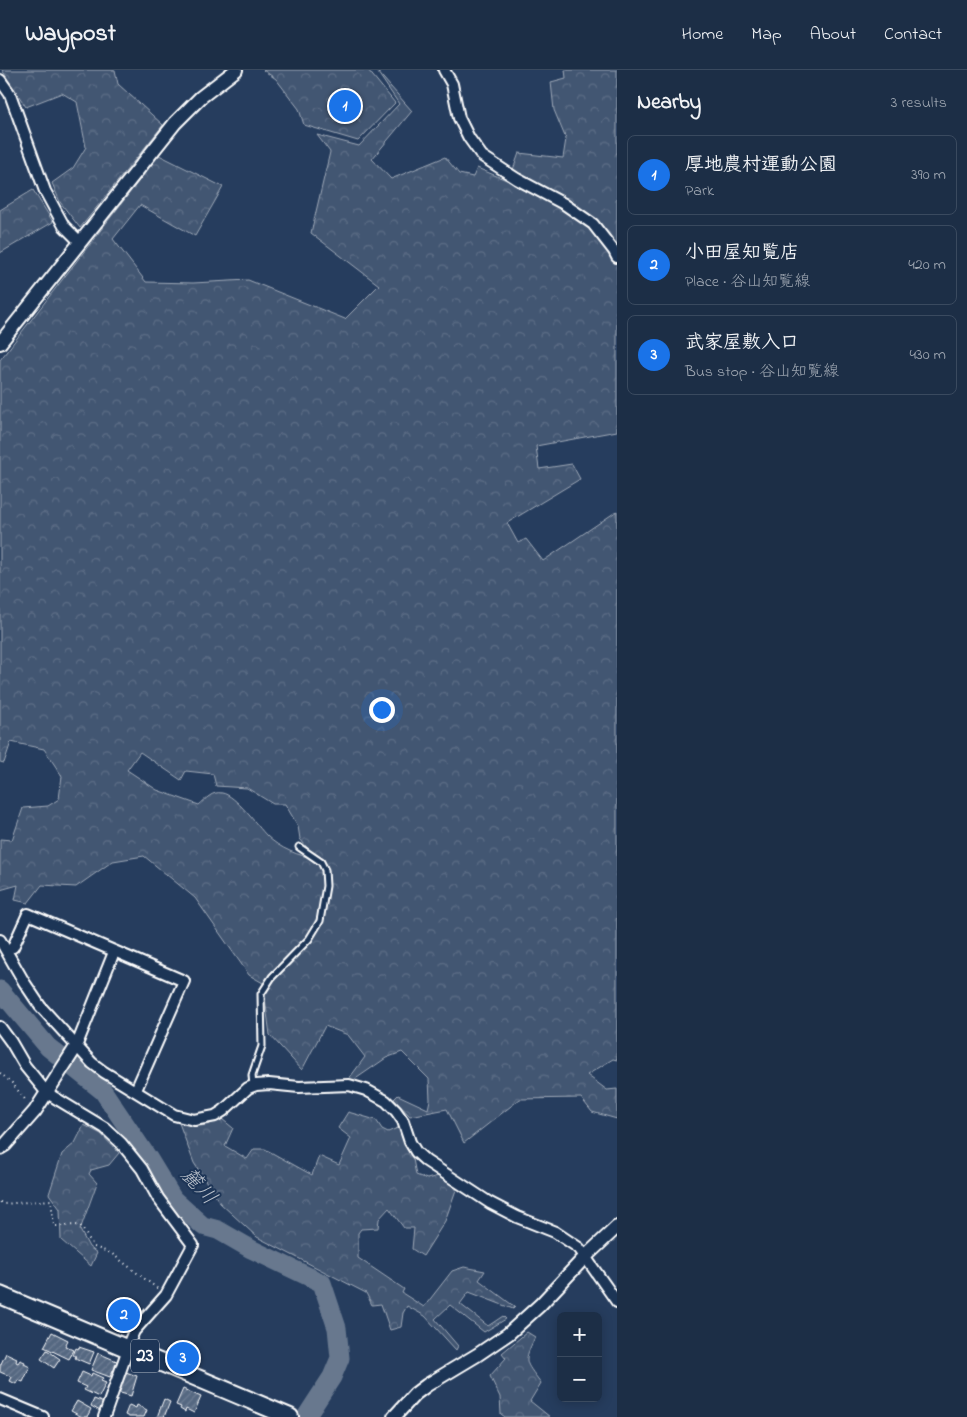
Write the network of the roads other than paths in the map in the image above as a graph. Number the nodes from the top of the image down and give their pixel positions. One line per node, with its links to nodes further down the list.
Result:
1 (236, 70): 4 (street)
2 (444, 70): 5 (street)
3 (0, 80): 4 (street)
4 (80, 242): 6 (street)
5 (617, 257)
6 (0, 343)
7 (299, 847): 13 (lane)
8 (0, 940): 12 (street)
9 (13, 947): 10 (street)
10 (114, 952): 12 (street); 14 (street)
11 (0, 1027): 15 (street)
12 (74, 1049): 14 (street); 15 (street)
13 (253, 1086): 14 (street); 18 (street)
14 (136, 1090)
15 (48, 1093): 16 (street); 21 (street)
16 (0, 1148)
17 (617, 1227): 18 (street)
18 (585, 1256): 20 (street); 26 (street)
19 (0, 1295): 21 (main road, 23)
20 (617, 1302)
21 (128, 1349): 24 (street); 25 (main road, 23)
22 (0, 1398): 23 (street)
23 (43, 1417)
24 (104, 1417)
25 (288, 1417)
26 (394, 1417)

